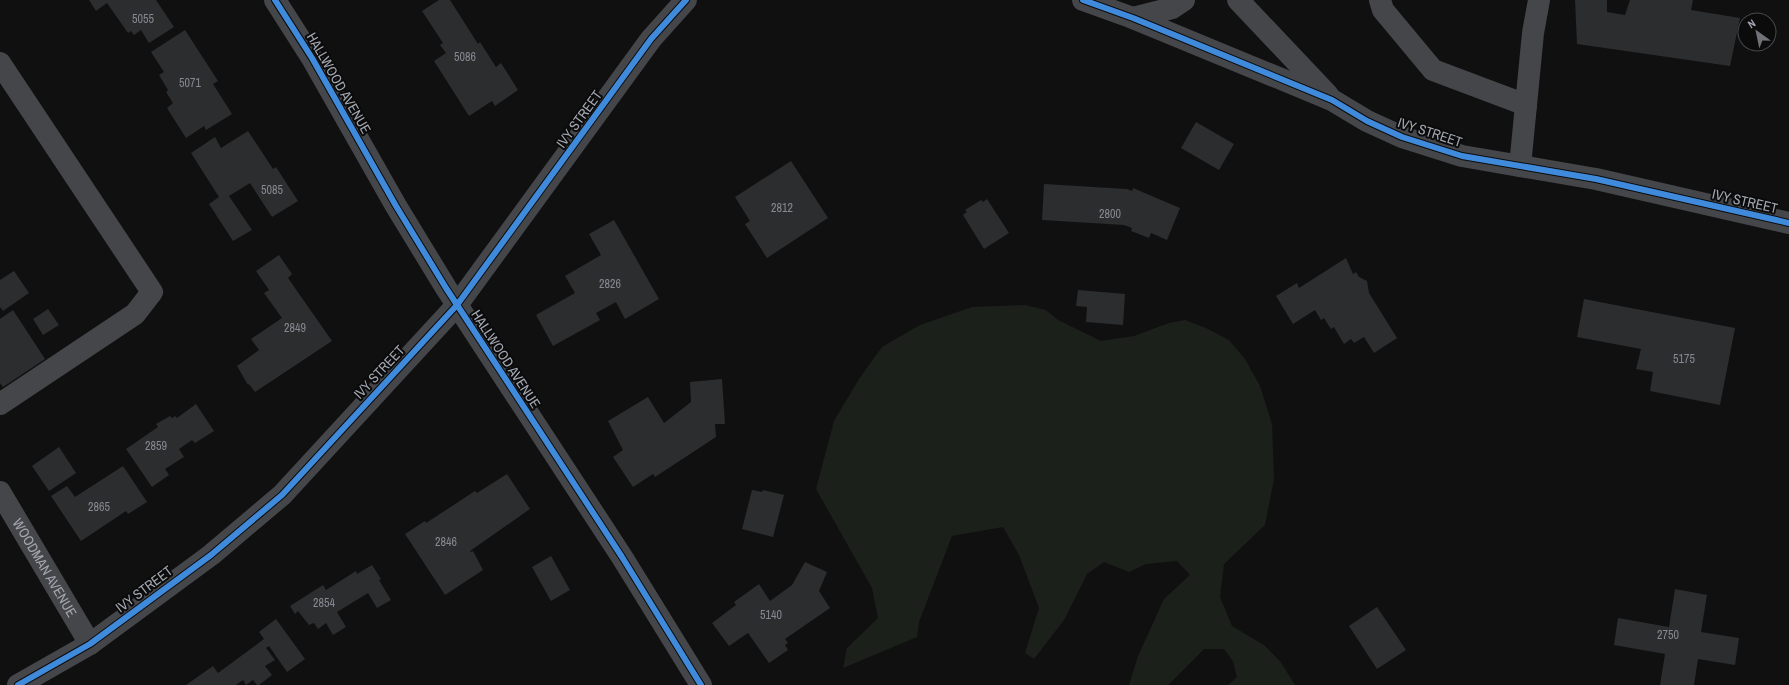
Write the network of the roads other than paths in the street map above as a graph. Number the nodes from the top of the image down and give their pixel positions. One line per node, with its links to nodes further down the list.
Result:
1 (275, 0): 14 (street, HALLWOOD AVENUE)
2 (686, 0): 14 (street, IVY STREET)
3 (1083, 0): 8 (street, IVY STREET)
4 (1184, 0): 8 (street)
5 (1238, 0): 10 (street)
6 (1380, 0): 11 (street)
7 (1539, 0): 11 (street)
8 (1133, 18): 10 (street, IVY STREET)
9 (0, 63): 15 (street)
10 (1332, 100): 12 (street, IVY STREET)
11 (1526, 105): 12 (street)
12 (1520, 166): 13 (street, IVY STREET)
13 (1789, 223)
14 (457, 305): 17 (street, IVY STREET); 19 (street, HALLWOOD AVENUE)
15 (0, 404)
16 (0, 492): 17 (street, WOODMAN AVENUE)
17 (90, 644): 18 (street, IVY STREET)
18 (18, 685)
19 (701, 685)

